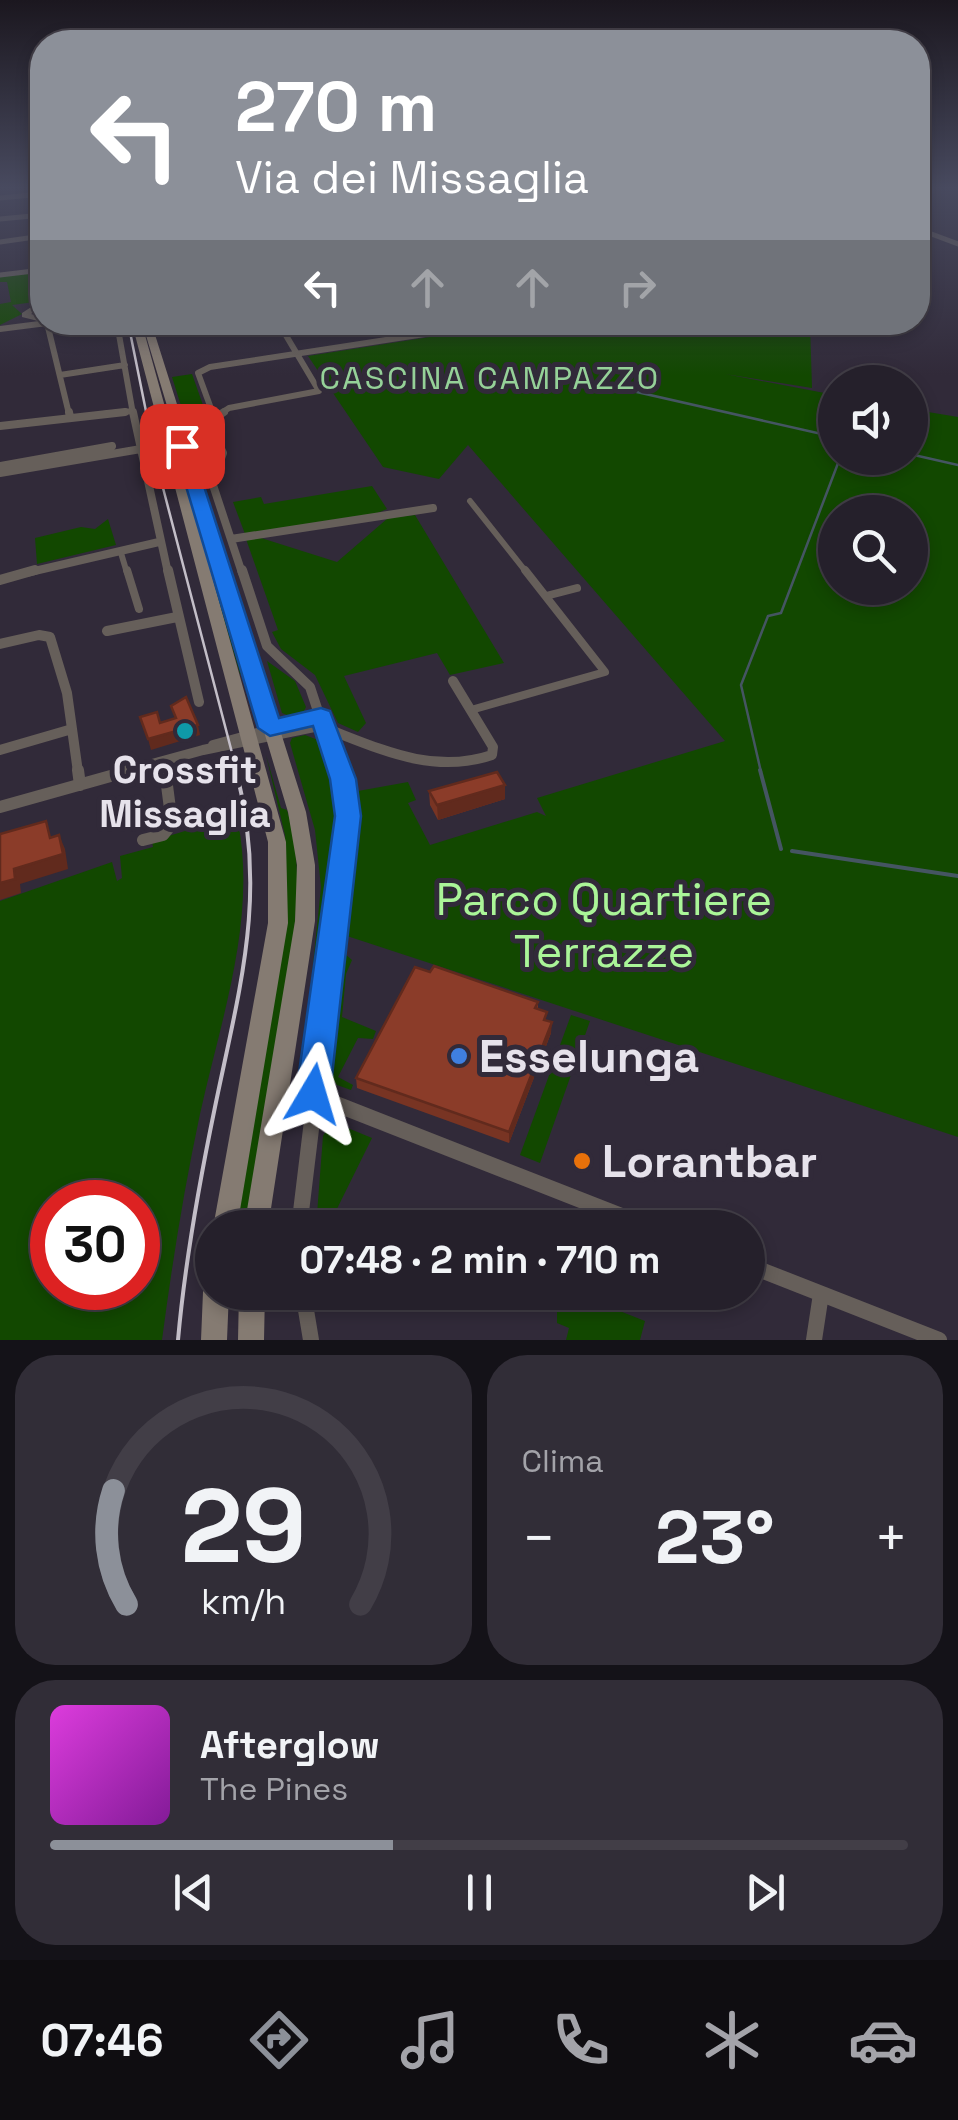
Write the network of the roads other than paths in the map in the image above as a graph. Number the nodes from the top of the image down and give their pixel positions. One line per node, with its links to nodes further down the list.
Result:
1 (30, 271): 2 (street)
2 (0, 275)
3 (30, 312): 4 (street)
4 (25, 315): 5 (street); 7 (street)
5 (30, 317)
6 (30, 325): 7 (street)
7 (0, 328)
8 (52, 335): 16 (street)
9 (119, 335): 15 (street)
10 (142, 335): 24 (main road)
11 (149, 335): 24 (main road)
12 (287, 335): 14 (street)
13 (421, 335): 14 (street)
14 (299, 354): 17 (street); 18 (street)
15 (124, 365): 16 (street); 19 (street)
16 (60, 375): 20 (street)
17 (209, 402): 18 (street); 21 (street)
18 (229, 408): 21 (street)
19 (132, 411): 20 (street); 25 (street)
20 (70, 418): 22 (street)
21 (215, 418): 23 (street)
22 (0, 426)
23 (217, 433): 24 (street); 30 (street)
24 (173, 439): 25 (street); 45 (main road); 45 (main road)
25 (138, 445): 26 (street); 27 (street); 31 (street)
26 (0, 466)
27 (0, 473)
28 (470, 501): 35 (street)
29 (433, 508): 30 (street)
30 (231, 539): 43 (street)
31 (159, 542): 33 (street); 37 (street)
32 (121, 554): 36 (street)
33 (0, 580)
34 (577, 588): 35 (street)
35 (546, 596): 42 (street)
36 (140, 608)
37 (177, 616): 38 (street); 41 (street)
38 (107, 631)
39 (0, 644): 44 (street)
40 (453, 681): 42 (street)
41 (199, 702)
42 (471, 710): 43 (street)
43 (324, 723): 45 (street); 51 (street)
44 (72, 729): 46 (street); 48 (street)
45 (261, 735): 47 (street); 52 (main road); 53 (main road)
46 (0, 750)
47 (164, 761): 48 (street); 50 (street)
48 (80, 784): 49 (street)
49 (0, 806)
50 (143, 840)
51 (313, 1094): 54 (street); 55 (street)
52 (228, 1210)
53 (259, 1210)
54 (300, 1210)
55 (606, 1210)
56 (765, 1272): 57 (street)
57 (821, 1294): 64 (street); 65 (street)
58 (215, 1310): 61 (main road)
59 (252, 1310): 62 (main road)
60 (306, 1310): 63 (street)
61 (214, 1340)
62 (251, 1340)
63 (311, 1340)
64 (814, 1340)
65 (939, 1340)

